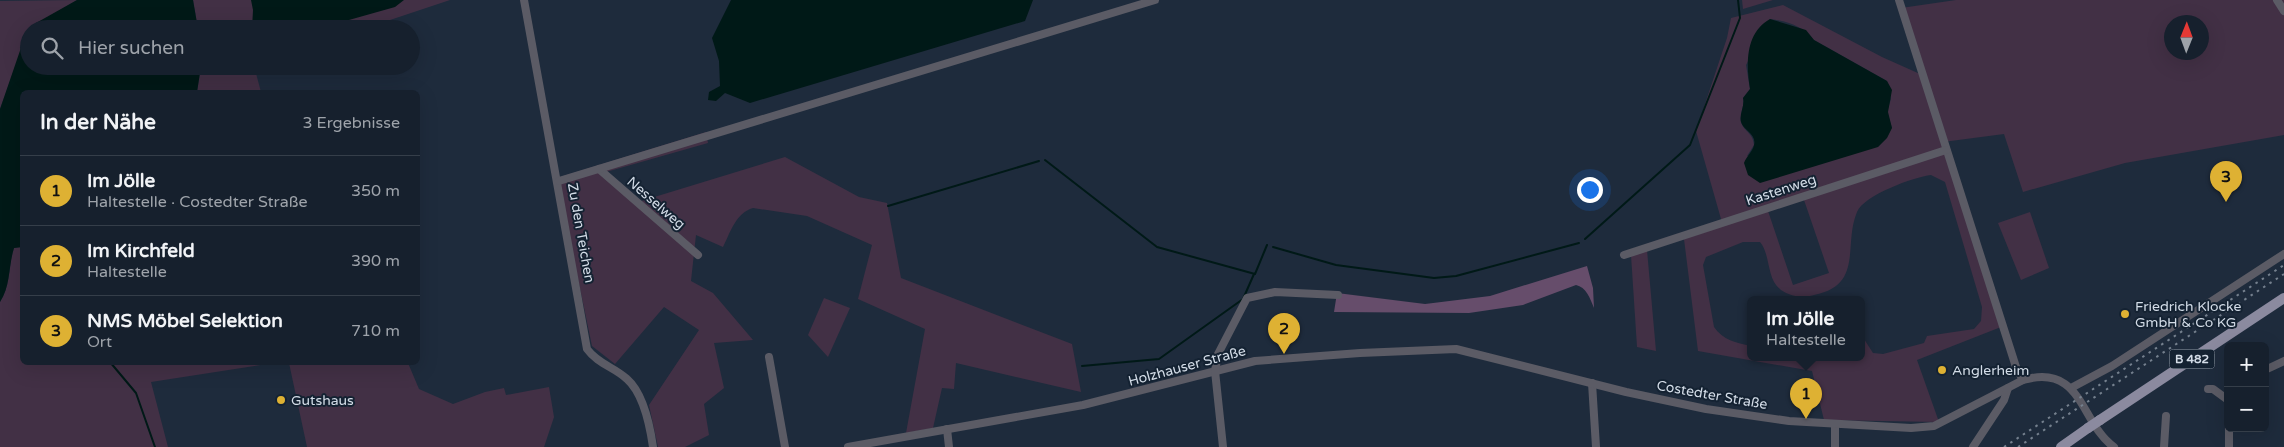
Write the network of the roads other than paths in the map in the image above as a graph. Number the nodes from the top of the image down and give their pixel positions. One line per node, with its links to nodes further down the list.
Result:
1 (524, 0): 8 (street, Zu den Teichen)
2 (1155, 0): 7 (street)
3 (1899, 0): 6 (street)
4 (2276, 0): 5 (street)
5 (2284, 11)
6 (1946, 150): 11 (street, Kastenweg); 18 (street)
7 (599, 169): 8 (street); 10 (street, Nesselweg)
8 (558, 181): 29 (street, Zu den Teichen)
9 (2284, 254): 21 (street)
10 (698, 255)
11 (1624, 255)
12 (1338, 295): 17 (street)
13 (2284, 298): 37 (main road, B 482, bridge)
14 (769, 357): 30 (street)
15 (2284, 361): 16 (street)
16 (2269, 368)
17 (1215, 371): 19 (street, Holzhauser Straße); 26 (street, Holzhauser Straße); 33 (street)
18 (2023, 380): 20 (street, Costedter Straße); 21 (street, Costedter Straße)
19 (1592, 383): 25 (street, Costedter Straße); 34 (street)
20 (2008, 388): 25 (street, Costedter Straße); 36 (street)
21 (2071, 388): 38 (street)
22 (2208, 388): 23 (street)
23 (2224, 397)
24 (2166, 416): 39 (street)
25 (1835, 424): 35 (street)
26 (948, 430): 28 (street, Holzhauser Straße); 32 (street)
27 (2229, 432): 40 (street)
28 (876, 445): 31 (street, Holzhauser Straße)
29 (653, 447)
30 (785, 447)
31 (848, 447)
32 (949, 447)
33 (1223, 447)
34 (1596, 447)
35 (1835, 447)
36 (1973, 447)
37 (2061, 447)
38 (2114, 447)
39 (2164, 447)
40 (2229, 447)

